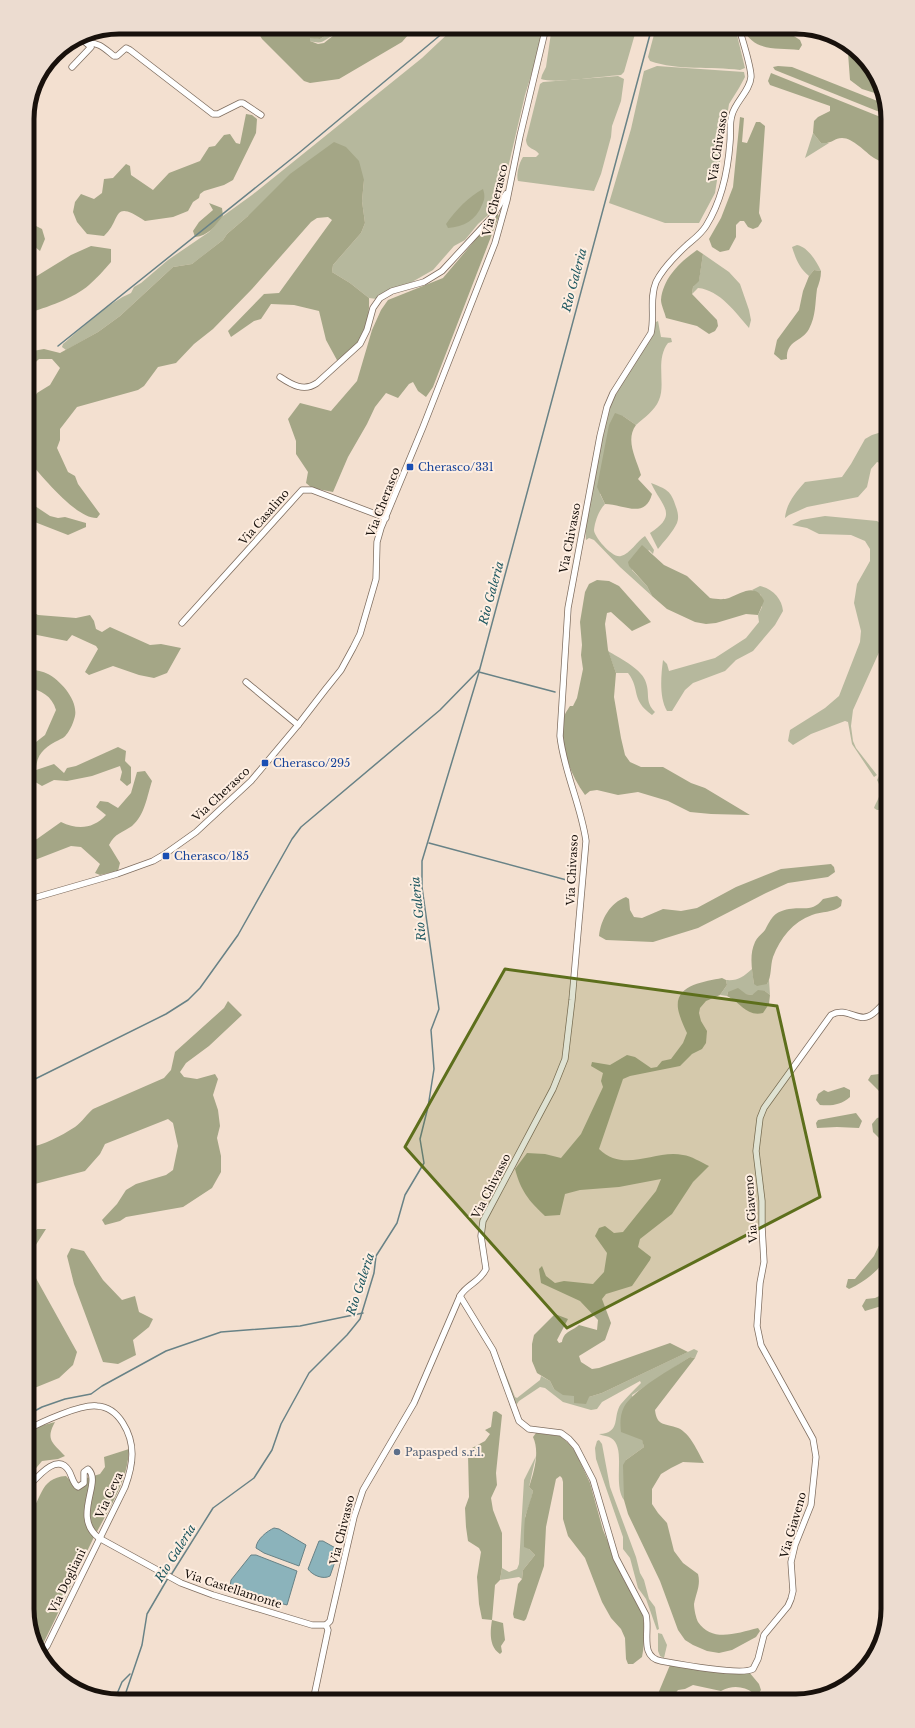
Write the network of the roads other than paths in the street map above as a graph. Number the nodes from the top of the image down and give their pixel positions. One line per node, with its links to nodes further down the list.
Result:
1 (544, 34): 7 (street, Via Cherasco)
2 (741, 34): 15 (street, Via Chivasso)
3 (84, 41): 4 (street)
4 (87, 43): 5 (street); 6 (street)
5 (72, 67)
6 (261, 115)
7 (508, 191): 8 (street); 9 (street, Via Cherasco)
8 (280, 377)
9 (386, 518): 10 (street, Via Casalino); 12 (street, Via Cherasco)
10 (182, 623)
11 (246, 682): 12 (street)
12 (298, 725): 13 (street, Via Cherasco)
13 (34, 898)
14 (881, 1006): 15 (street, Via Giaveno)
15 (460, 1296): 19 (street, Via Chivasso)
16 (34, 1427): 18 (street, Via Ceva)
17 (34, 1481): 18 (street, Via Castellamonte)
18 (99, 1538): 19 (street, Via Castellamonte); 20 (street, Via Dogliani)
19 (326, 1625): 21 (street, Via Chivasso)
20 (44, 1650)
21 (314, 1694)

